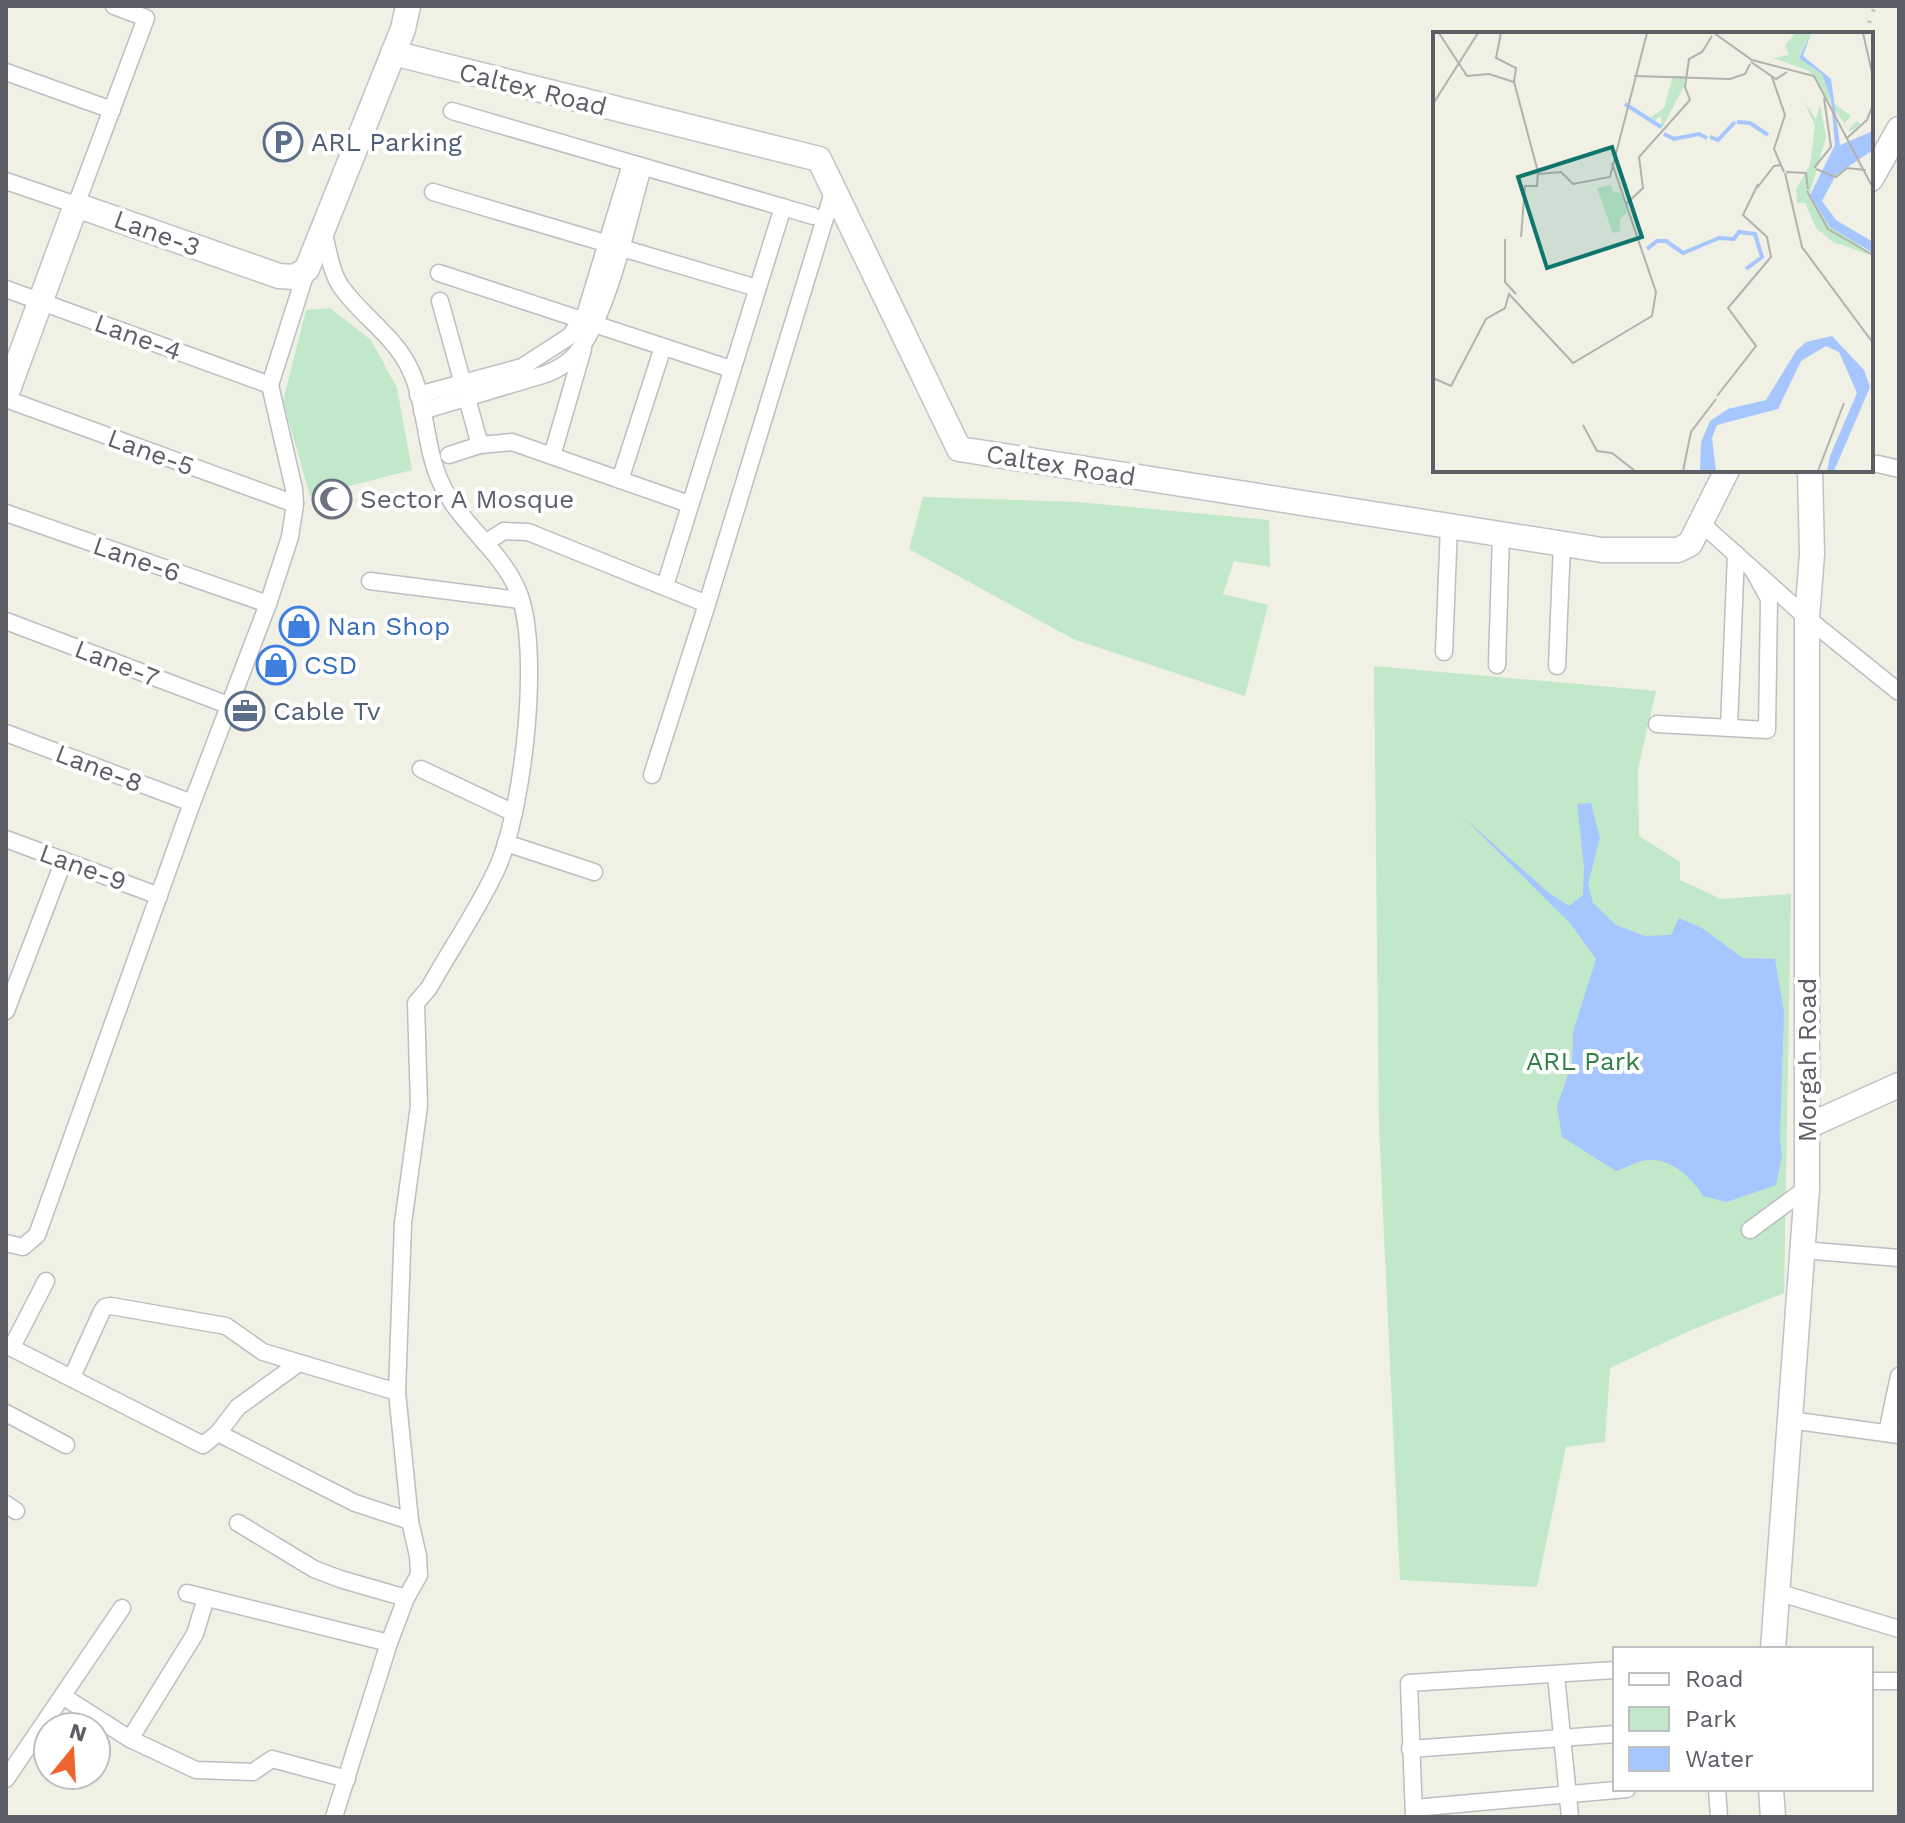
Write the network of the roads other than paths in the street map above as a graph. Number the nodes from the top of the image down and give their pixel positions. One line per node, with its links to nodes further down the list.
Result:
1 (114, 6): 5 (street)
2 (408, 6): 3 (street)
3 (393, 53): 11 (street, Caltex Road); 16 (street)
4 (6, 72): 5 (street)
5 (112, 110): 13 (street)
6 (452, 111): 8 (street)
7 (1899, 129): 9 (street)
8 (637, 166): 14 (street); 17 (street)
9 (1873, 175)
10 (6, 181): 13 (street, Lane-3)
11 (834, 189): 44 (street, Caltex Road); 54 (street)
12 (433, 192): 17 (street)
13 (76, 205): 18 (street, Lane-3); 22 (street)
14 (783, 207): 15 (street); 20 (street)
15 (813, 216)
16 (323, 231): 18 (street); 31 (street)
17 (613, 247): 20 (street); 24 (street)
18 (307, 269): 28 (street)
19 (439, 273): 24 (street)
20 (757, 288): 27 (street)
21 (6, 289): 22 (street, Lane-4)
22 (41, 301): 28 (street, Lane-4); 30 (street)
23 (440, 301): 29 (street)
24 (589, 322): 25 (street); 26 (street); 29 (street)
25 (584, 344): 29 (street); 34 (street)
26 (663, 347): 27 (street); 39 (street)
27 (731, 369): 41 (street)
28 (270, 385): 40 (street)
29 (466, 390): 31 (street); 32 (street)
30 (6, 397): 40 (street, Lane-5)
31 (420, 403): 46 (street)
32 (480, 445): 33 (street); 34 (street)
33 (449, 455)
34 (552, 456): 39 (street)
35 (1878, 464): 36 (street)
36 (1899, 469)
37 (1726, 472): 43 (street, Caltex Road)
38 (1810, 472): 55 (street, Morgah Road)
39 (620, 480): 41 (street)
40 (295, 504): 53 (street)
41 (689, 504): 51 (street)
42 (6, 513): 53 (street, Lane-6)
43 (1702, 524): 47 (street, Caltex Road); 48 (street)
44 (1449, 526): 45 (street, Caltex Road); 57 (street)
45 (1501, 534): 47 (street, Caltex Road); 58 (street)
46 (485, 543): 51 (street); 52 (street)
47 (1562, 543): 59 (street)
48 (1736, 554): 49 (street); 63 (street)
49 (1753, 570): 55 (street); 63 (street)
50 (370, 581): 52 (street)
51 (665, 586): 54 (street)
52 (520, 600): 68 (street)
53 (268, 604): 61 (street)
54 (707, 604): 66 (street)
55 (1807, 618): 60 (street); 76 (street, Morgah Road)
56 (6, 621): 61 (street, Lane-7)
57 (1444, 652)
58 (1497, 665)
59 (1557, 666)
60 (1899, 692)
61 (228, 705): 67 (street)
62 (1657, 724): 63 (street)
63 (1729, 727)
64 (6, 733): 67 (street, Lane-8)
65 (421, 769): 68 (street)
66 (652, 775)
67 (192, 803): 73 (street)
68 (514, 813): 70 (street)
69 (6, 839): 71 (street, Lane-9)
70 (506, 843): 72 (street); 87 (street)
71 (64, 860): 73 (street, Lane-9); 74 (street)
72 (594, 872)
73 (159, 896): 79 (street)
74 (6, 1011)
75 (1899, 1085): 76 (street)
76 (1808, 1126): 77 (street, Morgah Road)
77 (1807, 1188): 78 (street); 80 (street, Morgah Road)
78 (1750, 1230)
79 (6, 1243)
80 (1802, 1250): 81 (street); 89 (street, Morgah Road)
81 (1899, 1258)
82 (46, 1281): 83 (street)
83 (9, 1346): 86 (street)
84 (299, 1363): 86 (street); 87 (street); 90 (street)
85 (1899, 1376): 91 (street)
86 (72, 1377): 90 (street)
87 (397, 1392): 93 (street)
88 (6, 1413): 92 (street)
89 (1790, 1420): 91 (street); 95 (street, Morgah Road)
90 (218, 1433): 93 (street)
91 (1893, 1434)
92 (66, 1445)
93 (410, 1521): 98 (street)
94 (238, 1523): 98 (street)
95 (1777, 1592): 100 (street); 102 (street, Morgah Road)
96 (187, 1593): 97 (street)
97 (206, 1598): 101 (street); 110 (street)
98 (406, 1598): 101 (street)
99 (122, 1608): 107 (street)
100 (1899, 1629)
101 (389, 1643): 113 (street)
102 (1773, 1647)
103 (1613, 1670): 104 (street)
104 (1556, 1675): 109 (street); 111 (street)
105 (1873, 1681): 106 (street)
106 (1899, 1681)
107 (64, 1697): 110 (street); 112 (street)
108 (1613, 1734): 109 (street)
109 (1563, 1738): 111 (street); 117 (street)
110 (130, 1739): 113 (street)
111 (1410, 1749): 118 (street)
112 (6, 1779)
113 (347, 1779): 119 (street)
114 (1613, 1790): 117 (street)
115 (1717, 1791): 121 (street)
116 (1771, 1791): 122 (street)
117 (1568, 1794): 118 (street); 120 (street)
118 (1414, 1813)
119 (334, 1817)
120 (1570, 1817)
121 (1719, 1817)
122 (1773, 1817)

